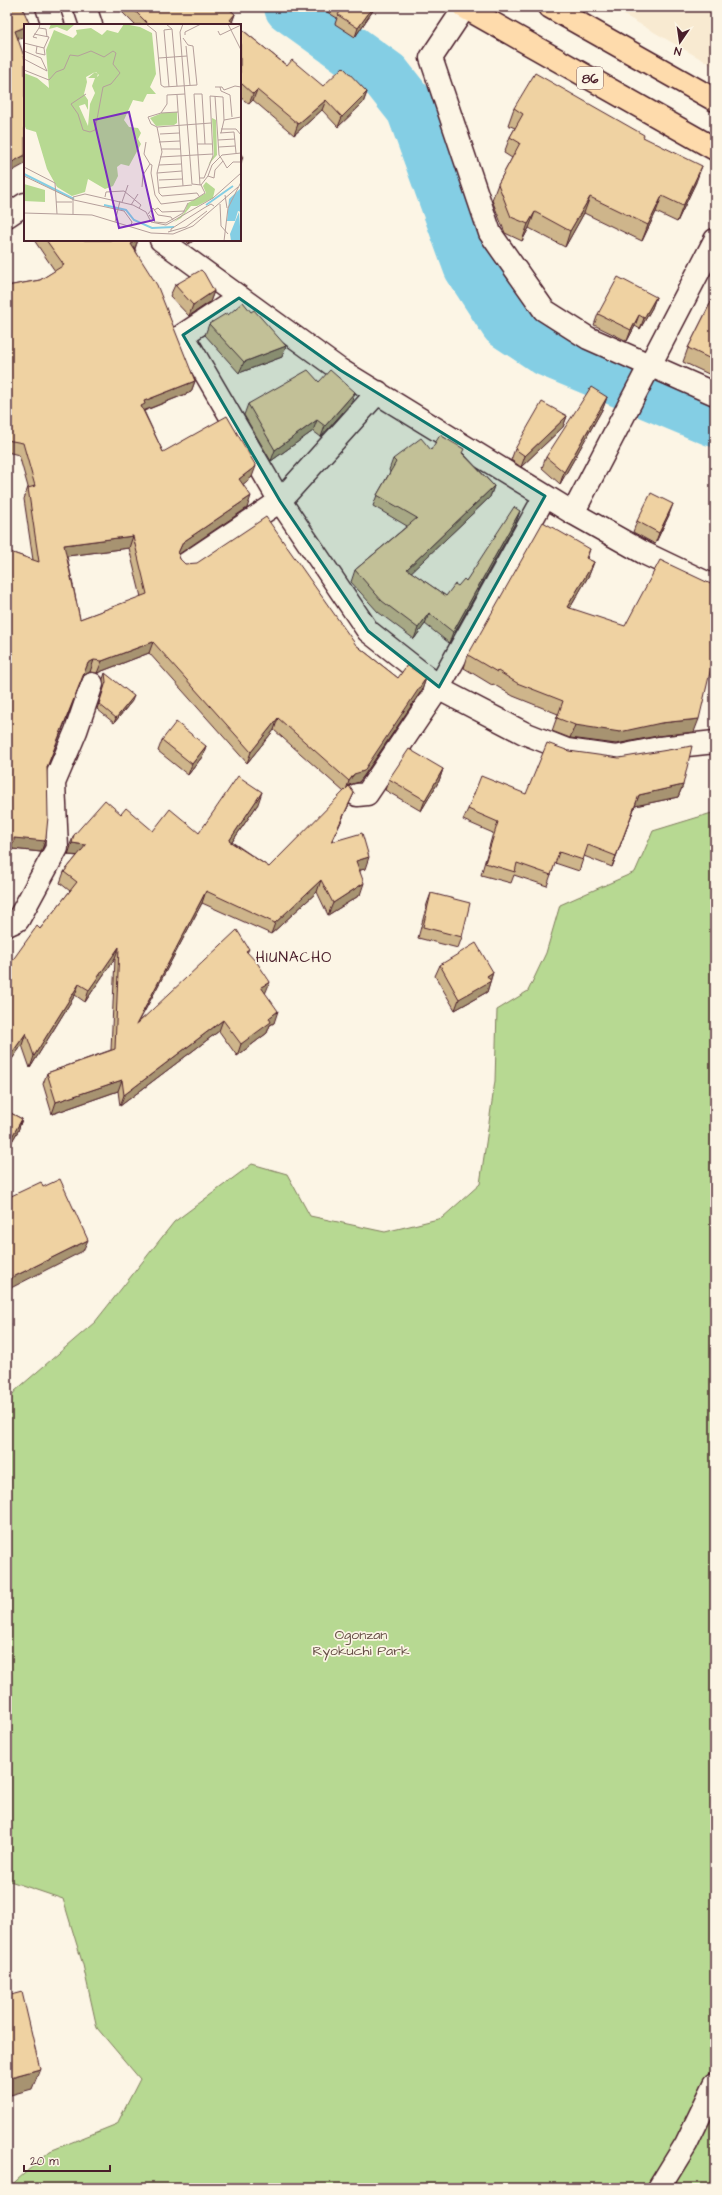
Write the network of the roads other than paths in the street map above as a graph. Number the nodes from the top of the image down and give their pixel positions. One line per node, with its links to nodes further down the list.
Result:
1 (47, 7): 5 (street)
2 (85, 7): 6 (street)
3 (465, 7): 8 (main road, 86); 14 (street)
4 (550, 7): 7 (main road)
5 (53, 24)
6 (91, 24)
7 (715, 100)
8 (715, 149)
9 (24, 205): 10 (street)
10 (7, 216)
11 (715, 240): 14 (street)
12 (162, 241): 13 (street)
13 (239, 298): 15 (street); 18 (street)
14 (646, 372): 16 (street); 19 (street)
15 (378, 392): 17 (street); 18 (street)
16 (715, 394)
17 (545, 496): 19 (street); 23 (street)
18 (280, 501): 20 (street); 23 (street)
19 (573, 513): 21 (street)
20 (186, 564)
21 (715, 587)
22 (92, 684): 26 (street)
23 (439, 687): 24 (street); 25 (street)
24 (715, 742)
25 (357, 795)
26 (7, 925)
27 (715, 2084): 28 (street)
28 (659, 2188)

